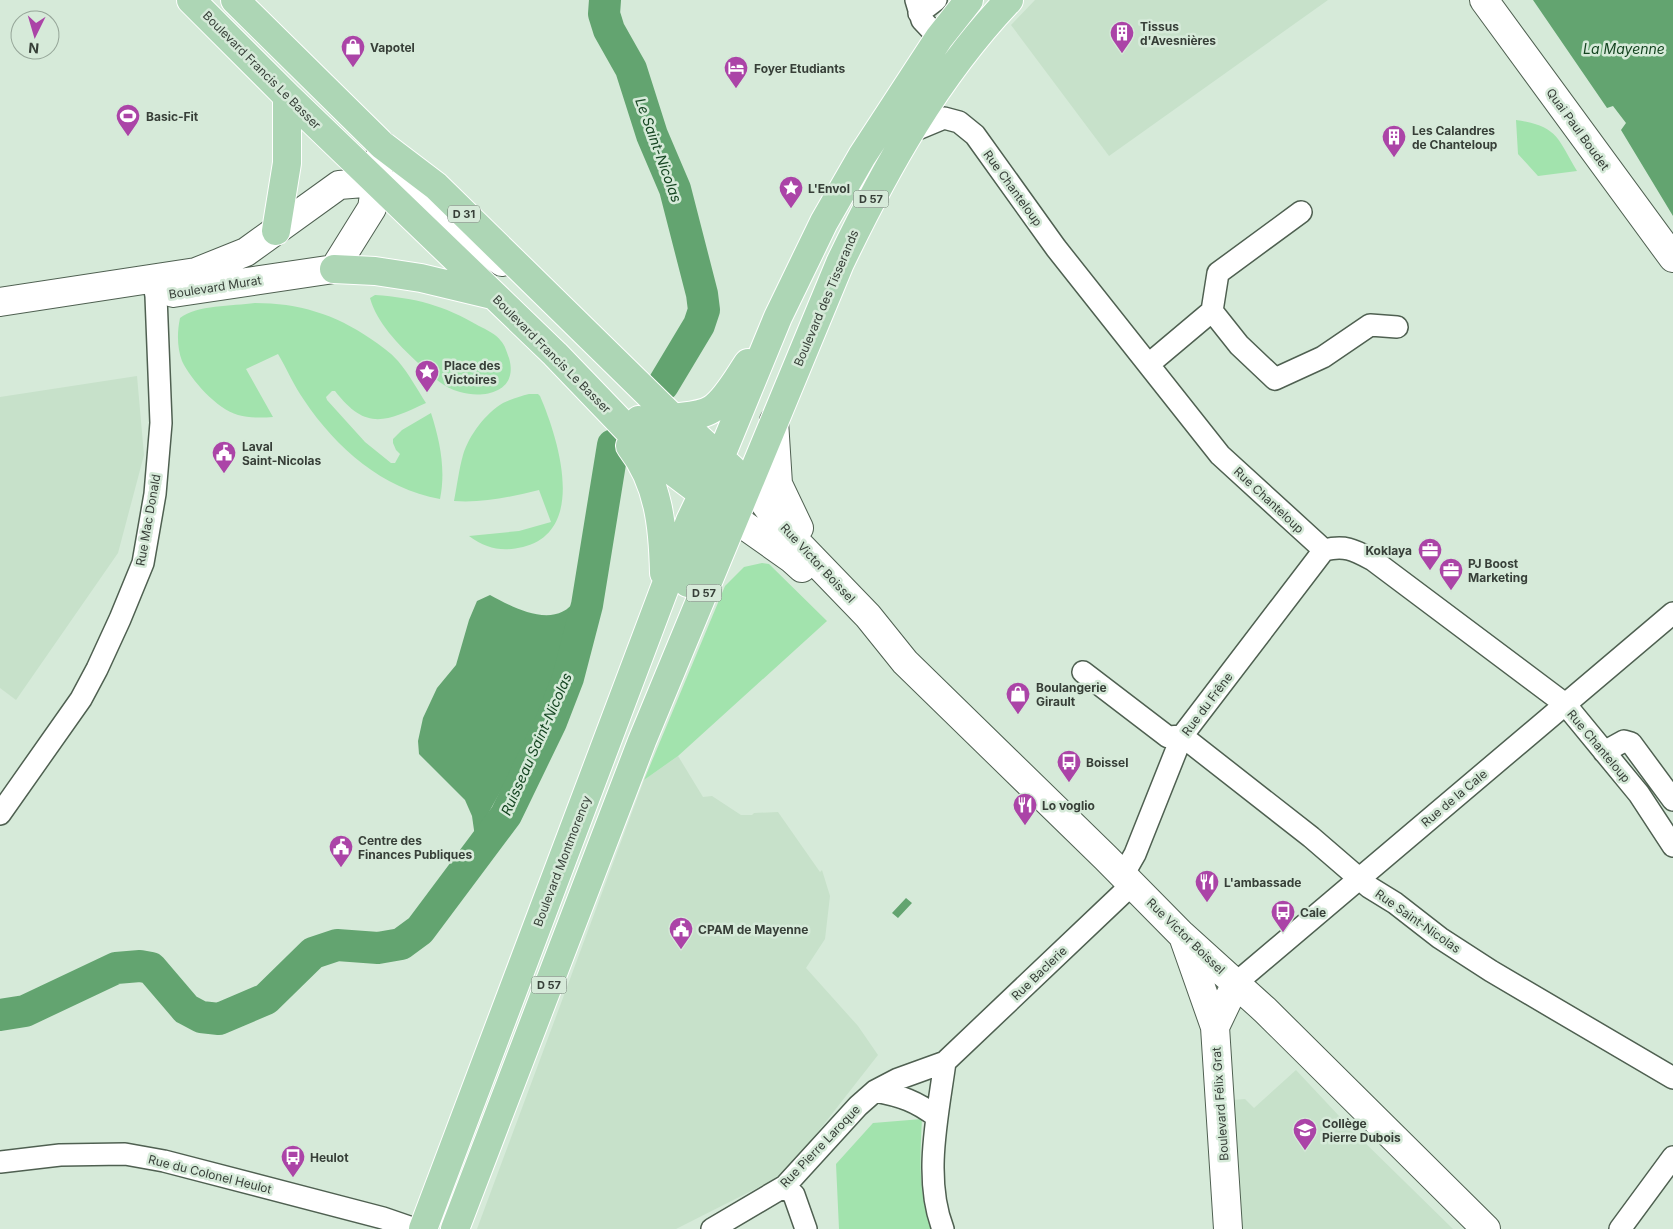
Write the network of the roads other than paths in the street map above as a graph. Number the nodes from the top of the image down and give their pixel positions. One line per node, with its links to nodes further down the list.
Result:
1 (191, 0): 9 (main road, Boulevard Francis Le Basser)
2 (235, 0): 11 (main road, D 31)
3 (936, 0): 7 (street)
4 (969, 0): 8 (main road, D 57)
5 (1009, 0): 10 (main road, Boulevard des Tisserands / D 57)
6 (1484, 0): 15 (street, Quai Paul Boudet)
7 (917, 6): 8 (street)
8 (939, 38): 22 (main road, D 57)
9 (287, 96): 12 (main road, Boulevard Francis Le Basser); 14 (main road)
10 (908, 134): 26 (street, Rue Chanteloup); 28 (main road, Boulevard des Tisserands / D 57)
11 (382, 145): 12 (street); 18 (main road, D 31)
12 (376, 182): 14 (street, Boulevard Murat); 16 (street); 18 (street); 19 (main road, Boulevard Francis Le Basser)
13 (1301, 212): 21 (street)
14 (276, 231): 17 (street, Boulevard Murat)
15 (1673, 258)
16 (334, 269): 17 (street, Boulevard Murat); 19 (main road)
17 (154, 287): 20 (street, Boulevard Murat); 23 (street, Boulevard Murat); 39 (street, Rue Mac Donald)
18 (540, 289): 27 (main road, D 31)
19 (493, 296): 25 (main road, Boulevard Francis Le Basser)
20 (0, 302)
21 (1212, 311): 24 (street); 26 (street)
22 (778, 317): 27 (main road); 29 (main road)
23 (0, 321)
24 (1397, 327)
25 (555, 354): 29 (main road); 31 (main road)
26 (1149, 364): 30 (street, Rue Chanteloup)
27 (673, 418): 29 (main road)
28 (774, 421): 29 (main road, Boulevard des Tisserands / D 57); 33 (street)
29 (724, 486): 31 (main road, Boulevard Montmorency / D 57); 33 (street, Rue Victor Boissel); 33 (street, Rue Victor Boissel); 57 (main road, D 57)
30 (1324, 550): 35 (street, Rue Chanteloup); 36 (street, Rue du Frêne)
31 (664, 588): 56 (main road, Boulevard Montmorency / D 57)
32 (1673, 613): 35 (street, Rue de la Cale)
33 (888, 642): 43 (street, Rue Victor Boissel)
34 (1083, 672): 36 (street)
35 (1564, 704): 37 (street, Rue Chanteloup); 42 (street, Rue de la Cale)
36 (1182, 736): 42 (street, Rue Saint-Nicolas); 43 (street, Rue du Frêne)
37 (1604, 752): 38 (street); 40 (street, Rue Chanteloup)
38 (1673, 801): 40 (street)
39 (0, 814)
40 (1653, 815): 41 (street, Rue Chanteloup)
41 (1673, 846)
42 (1360, 878): 45 (street, Rue de la Cale); 49 (street, Rue Saint-Nicolas)
43 (1128, 880): 44 (street, Rue Victor Boissel); 47 (street, Rue Baclerie)
44 (1182, 935): 45 (street, Rue Victor Boissel); 46 (street)
45 (1236, 983): 46 (street, Boulevard Félix Grat); 62 (street, Rue Victor Boissel)
46 (1215, 1027): 61 (street, Boulevard Félix Grat)
47 (945, 1062): 48 (street, Rue Baclerie); 51 (street)
48 (922, 1070): 50 (street, Rue Pierre Laroque); 51 (street)
49 (1673, 1078)
50 (875, 1091): 51 (street); 54 (street, Rue Pierre Laroque)
51 (929, 1111): 60 (street)
52 (1673, 1156): 63 (street)
53 (0, 1162): 55 (street, Rue du Colonel Heulot)
54 (785, 1186): 58 (street, Rue Pierre Laroque); 59 (street)
55 (415, 1229)
56 (423, 1229)
57 (455, 1229)
58 (712, 1229)
59 (806, 1229)
60 (944, 1229)
61 (1228, 1229)
62 (1486, 1229)
63 (1620, 1229)

